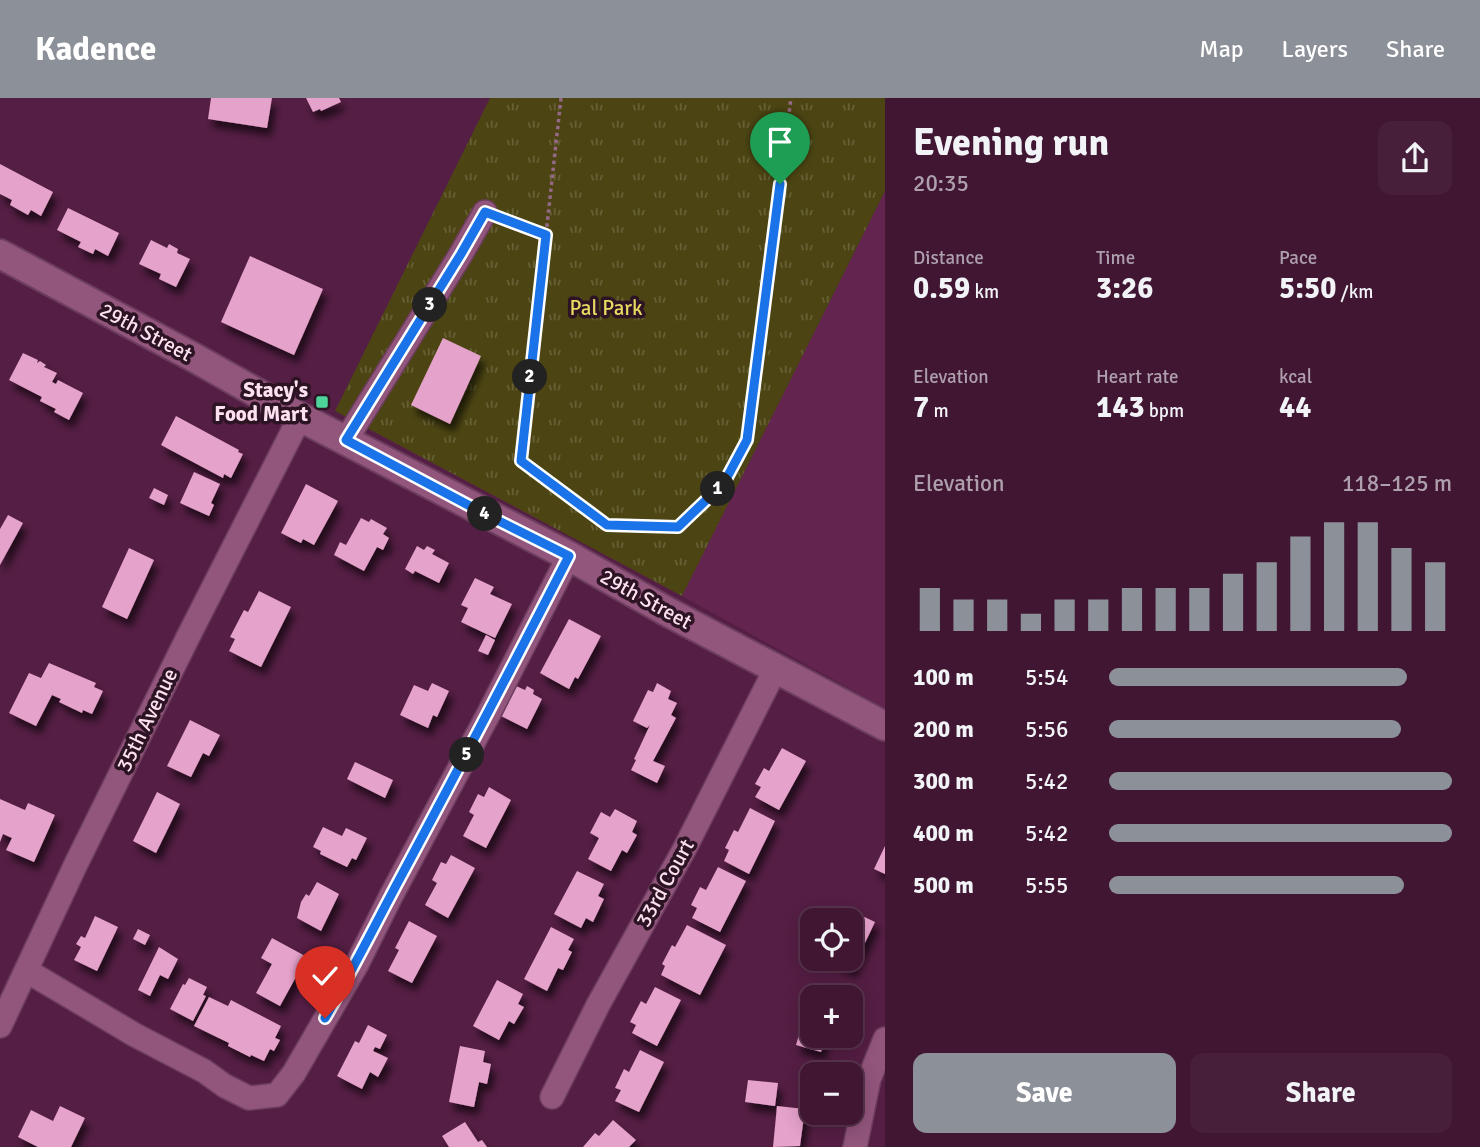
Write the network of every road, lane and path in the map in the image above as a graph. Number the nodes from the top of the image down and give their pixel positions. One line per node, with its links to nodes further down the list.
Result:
1 (561, 98): 4 (path)
2 (791, 98): 4 (path)
3 (485, 212): 4 (path); 7 (street)
4 (546, 235)
5 (0, 254): 6 (street, 29th Street)
6 (300, 417): 7 (street, 29th Street); 11 (street, 35th Avenue)
7 (346, 440): 8 (street, 29th Street)
8 (569, 556): 9 (street, 29th Street); 11 (street)
9 (776, 668): 10 (street, 29th Street); 14 (street, 33rd Court)
10 (885, 726)
11 (27, 971): 12 (street, 35th Avenue)
12 (0, 1026)
13 (885, 1039): 15 (street)
14 (552, 1097)
15 (855, 1147)

